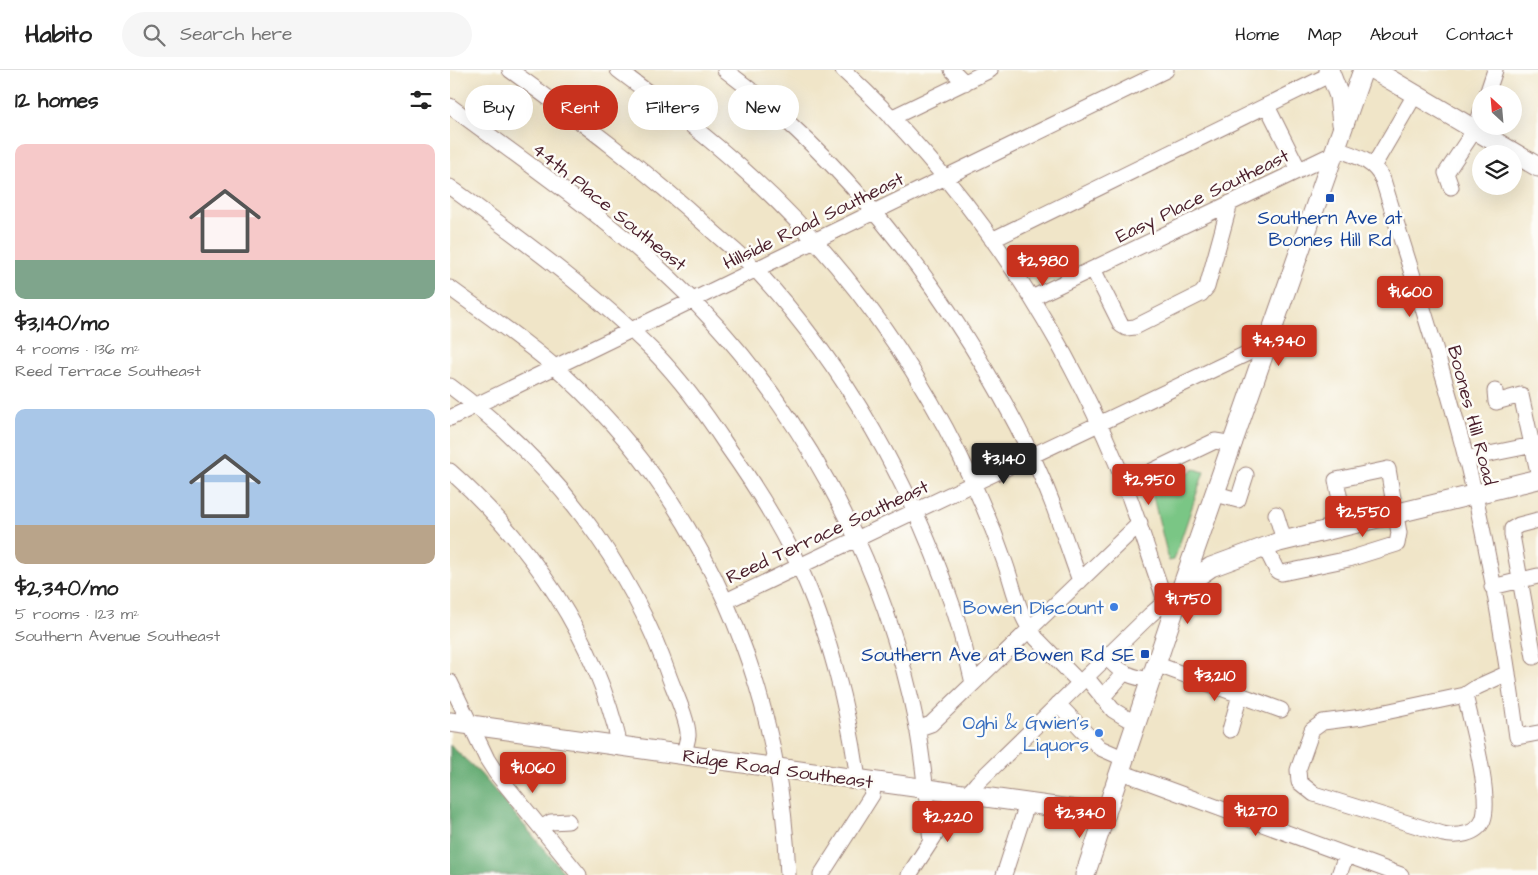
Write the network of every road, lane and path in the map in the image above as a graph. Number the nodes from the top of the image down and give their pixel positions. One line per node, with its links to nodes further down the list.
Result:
1 (510, 70): 33 (street)
2 (618, 70): 31 (street)
3 (725, 70): 29 (street)
4 (843, 70): 18 (street)
5 (952, 70): 12 (street)
6 (990, 70): 12 (street)
7 (1166, 70): 25 (street, Hillside Road Southeast)
8 (1363, 70): 21 (main road)
9 (1374, 70): 14 (main road)
10 (1496, 70): 13 (street)
11 (1330, 72): 16 (street); 21 (main road)
12 (965, 82): 18 (street)
13 (1491, 85)
14 (1416, 93): 17 (main road); 22 (street)
15 (450, 106): 36 (street, 44th Place Southeast)
16 (1267, 106): 24 (street); 30 (street)
17 (1472, 117)
18 (892, 118): 25 (street)
19 (1472, 131): 27 (street)
20 (1498, 135): 23 (main road)
21 (1338, 145): 22 (street); 24 (street, Easy Place Southeast); 38 (main road)
22 (1374, 165): 48 (street, Boones Hill Road)
23 (1538, 167)
24 (1299, 170): 28 (street, Easy Place Southeast)
25 (944, 178): 29 (street, Hillside Road Southeast); 30 (street)
26 (450, 187): 37 (street)
27 (1451, 188)
28 (1230, 203): 32 (street, Easy Place Southeast); 32 (street)
29 (875, 212): 31 (street, Hillside Road Southeast); 47 (street)
30 (992, 240): 35 (street)
31 (814, 241): 33 (street, Hillside Road Southeast); 53 (street)
32 (1093, 269): 35 (street, Easy Place Southeast)
33 (755, 270): 36 (street, Hillside Road Southeast); 57 (street)
34 (450, 288): 39 (street)
35 (1032, 298): 44 (street)
36 (692, 300): 37 (street, Hillside Road Southeast); 63 (street, 44th Place Southeast)
37 (631, 330): 39 (street, Hillside Road Southeast); 66 (street)
38 (1269, 343): 44 (street, Reed Terrace Southeast); 45 (main road)
39 (555, 367): 42 (street, Hillside Road Southeast); 72 (street)
40 (450, 386): 42 (street)
41 (1495, 391): 46 (street)
42 (476, 406): 43 (street, Hillside Road Southeast); 95 (street)
43 (450, 418)
44 (1099, 424): 47 (street, Reed Terrace Southeast); 54 (street)
45 (1234, 444): 54 (street); 55 (main road)
46 (1536, 444): 48 (street); 50 (street)
47 (1032, 455): 53 (street, Reed Terrace Southeast); 69 (street)
48 (1465, 459): 56 (street, Boones Hill Road)
49 (450, 472): 94 (street)
50 (1538, 472)
51 (1246, 475): 55 (street)
52 (1538, 479): 56 (main road)
53 (973, 483): 57 (street, Reed Terrace Southeast); 74 (street)
54 (1125, 484): 61 (street)
55 (1216, 494): 71 (main road)
56 (1474, 494): 58 (main road); 70 (street, Boones Hill Road)
57 (914, 510): 63 (street, Reed Terrace Southeast); 82 (street)
58 (1397, 512): 62 (main road); 62 (street); 65 (street)
59 (1276, 514): 64 (street)
60 (1538, 520): 68 (street)
61 (1140, 523): 69 (street); 73 (street)
62 (1345, 524): 64 (main road)
63 (856, 539): 66 (street, Reed Terrace Southeast); 91 (street, 44th Place Southeast)
64 (1284, 540): 65 (main road)
65 (1265, 547): 71 (main road)
66 (799, 566): 72 (street, Reed Terrace Southeast); 98 (street)
67 (1538, 576): 68 (street)
68 (1520, 580): 70 (street); 75 (street)
69 (1080, 581): 74 (street)
70 (1492, 586): 77 (street, Boones Hill Road)
71 (1182, 587): 73 (main road)
72 (726, 600): 97 (street)
73 (1169, 610): 76 (street); 78 (main road)
74 (1030, 629): 80 (street); 82 (street)
75 (1536, 657): 77 (street)
76 (1106, 658): 79 (street); 80 (street)
77 (1508, 668): 84 (street); 93 (street, Boones Hill Road)
78 (1155, 672): 79 (street); 83 (street); 96 (main road)
79 (1124, 673): 85 (street)
80 (1083, 680): 85 (street); 86 (street)
81 (450, 682): 90 (street)
82 (973, 683): 91 (street)
83 (1240, 695): 87 (street); 92 (street)
84 (1465, 695): 84 (street)
85 (1102, 698): 88 (street)
86 (1058, 704): 96 (street); 100 (street)
87 (1282, 710)
88 (1126, 718)
89 (450, 722): 90 (main road, Ridge Road Southeast)
90 (470, 725): 94 (main road, Ridge Road Southeast); 104 (street)
91 (917, 728): 99 (street, 44th Place Southeast)
92 (1230, 730)
93 (1538, 733)
94 (620, 746): 95 (main road, Ridge Road Southeast)
95 (684, 755): 97 (main road, Ridge Road Southeast)
96 (1123, 766): 102 (main road); 106 (street)
97 (778, 768): 98 (main road, Ridge Road Southeast); 108 (street)
98 (866, 781): 99 (main road, Ridge Road Southeast); 109 (street)
99 (925, 789): 100 (main road, Ridge Road Southeast); 105 (street, 44th Place Southeast)
100 (966, 795): 101 (main road, Ridge Road Southeast); 105 (street)
101 (1027, 804): 102 (main road, Ridge Road Southeast); 111 (street)
102 (1106, 814): 112 (main road)
103 (568, 821): 104 (street)
104 (541, 828): 107 (street)
105 (931, 841): 110 (street)
106 (1346, 855): 113 (street); 114 (street)
107 (579, 875)
108 (788, 875)
109 (821, 875)
110 (909, 875)
111 (1004, 875)
112 (1085, 875)
113 (1339, 875)
114 (1401, 875)

